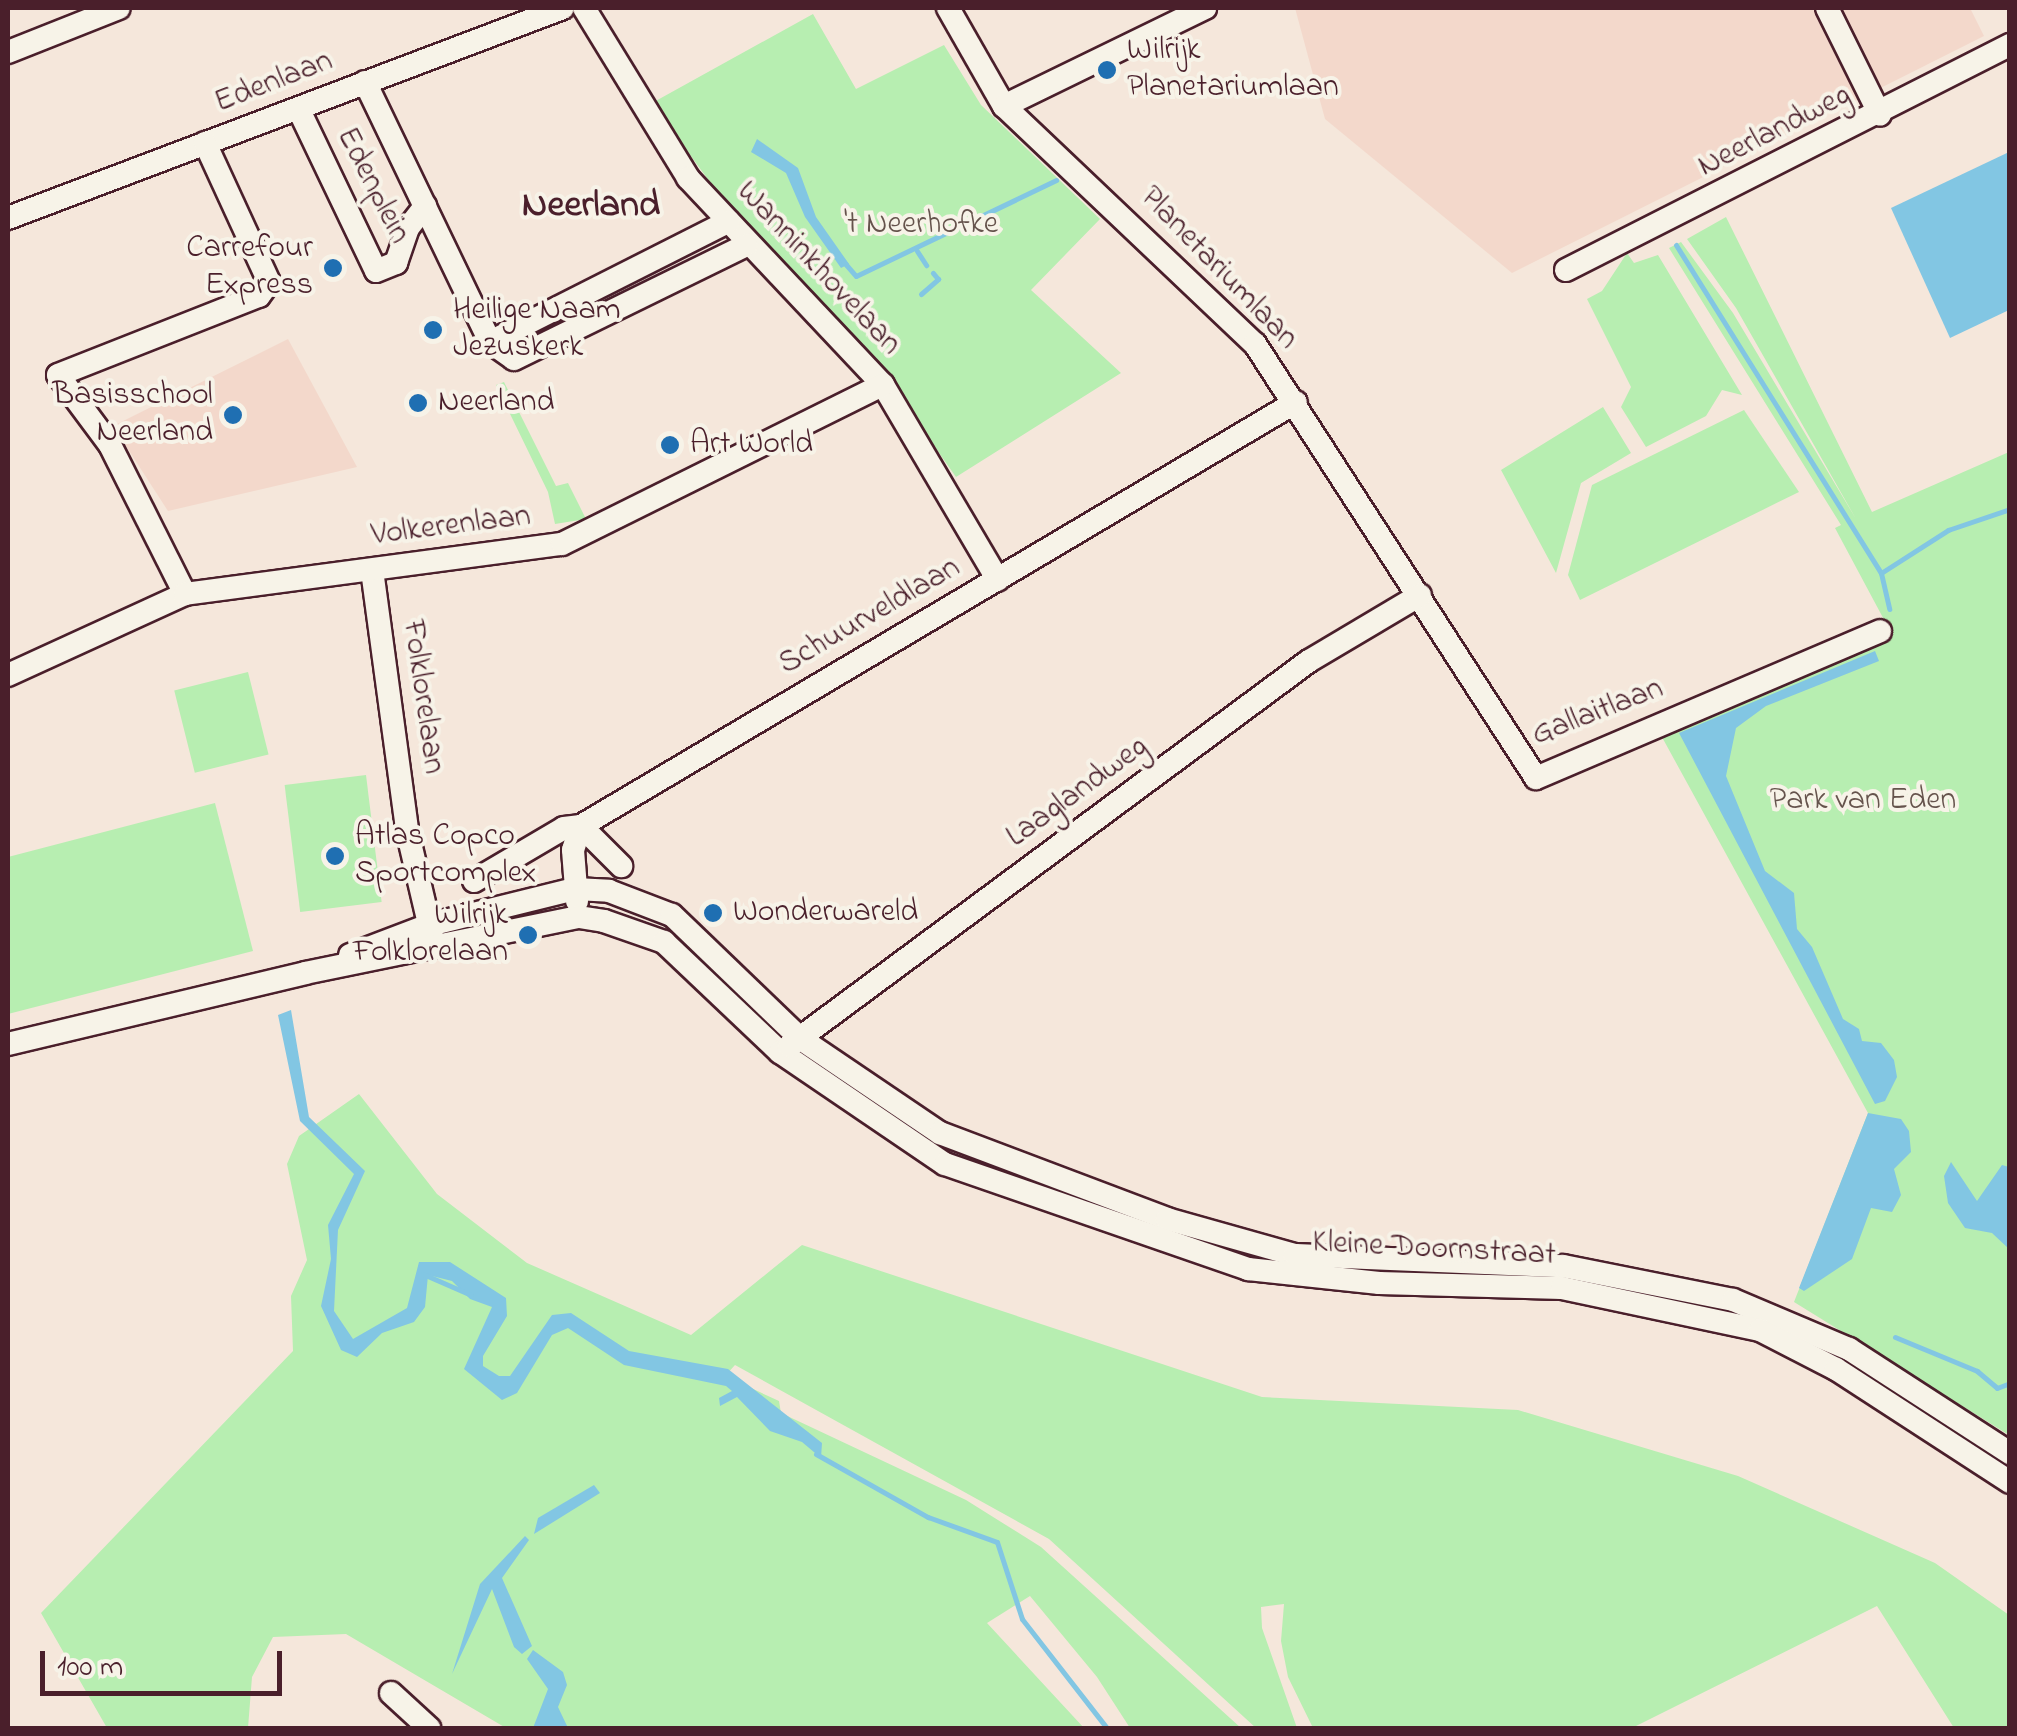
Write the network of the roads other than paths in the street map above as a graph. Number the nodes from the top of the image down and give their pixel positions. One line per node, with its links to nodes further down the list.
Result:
1 (119, 8): 8 (street)
2 (563, 8): 9 (street, Edenlaan)
3 (584, 8): 16 (street, Wanninkhovelaan)
4 (948, 8): 10 (street, Planetariumlaan)
5 (1205, 8): 10 (street)
6 (1827, 8): 12 (street)
7 (2010, 46): 12 (street, Neerlandweg)
8 (8, 52)
9 (365, 82): 11 (street, Edenlaan); 14 (street, Edenplein)
10 (1004, 106): 21 (street, Planetariumlaan)
11 (299, 110): 13 (street, Edenlaan); 14 (street, Edenplein)
12 (1880, 115): 18 (street, Neerlandweg)
13 (205, 143): 15 (street, Edenlaan); 24 (street)
14 (425, 206): 19 (street, Edenplein)
15 (8, 218)
16 (728, 222): 17 (street, Wanninkhovelaan); 19 (street)
17 (747, 245): 19 (street, Edenplein); 20 (street, Wanninkhovelaan)
18 (1566, 270)
19 (490, 342)
20 (883, 385): 22 (street, Volkerenlaan); 23 (street, Wanninkhovelaan)
21 (1296, 402): 23 (street, Schuurveldlaan); 25 (street, Planetariumlaan)
22 (372, 570): 24 (street, Volkerenlaan); 33 (street, Folklorelaan)
23 (998, 580): 28 (street, Schuurveldlaan)
24 (185, 594): 27 (street, Volkerenlaan)
25 (1420, 595): 26 (street, Gallaitlaan); 36 (street, Laaglandweg)
26 (1880, 630)
27 (8, 675)
28 (581, 826): 29 (street); 30 (street, Schuurveldlaan); 31 (street)
29 (621, 866)
30 (474, 881)
31 (575, 890): 32 (street); 33 (street, Kleine Doornstraat); 36 (street, Kleine Doornstraat)
32 (578, 918): 34 (street, Kleine Doornstraat); 38 (street, Kleine Doornstraat)
33 (429, 925): 34 (street, Folklorelaan); 35 (street, Kleine Doornstraat)
34 (435, 950): 35 (street, Kleine Doornstraat)
35 (305, 972): 37 (street, Kleine Doornstraat)
36 (801, 1039): 38 (street, Laaglandweg); 39 (street, Kleine Doornstraat)
37 (8, 1044)
38 (780, 1052): 39 (street, Kleine Doornstraat)
39 (852, 1091): 40 (street, Kleine Doornstraat); 41 (street, Kleine Doornstraat)
40 (2010, 1452)
41 (2010, 1482)
42 (391, 1692): 43 (street)
43 (429, 1728)

